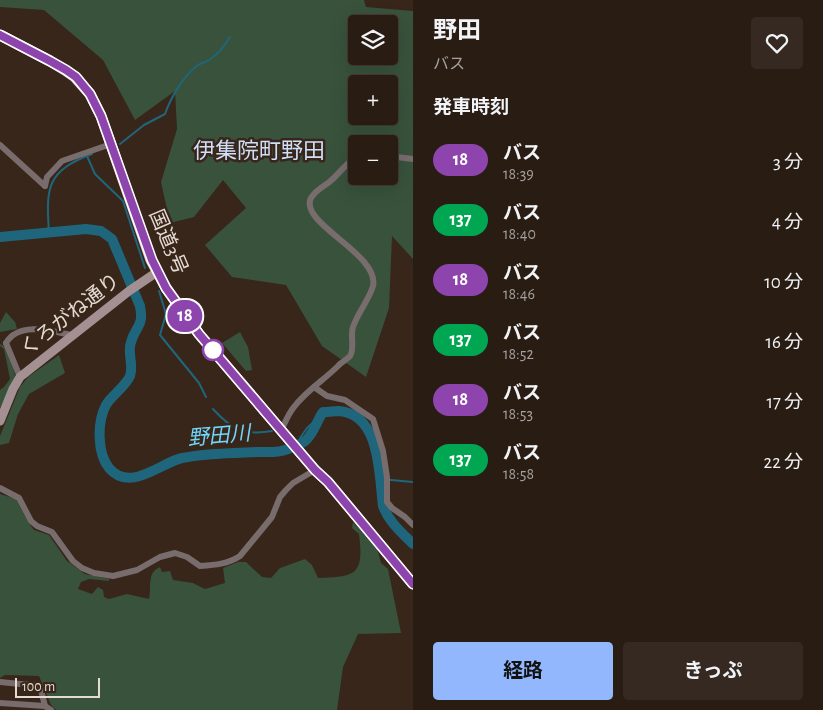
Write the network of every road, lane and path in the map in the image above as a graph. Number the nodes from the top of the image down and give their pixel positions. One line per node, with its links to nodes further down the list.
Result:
1 (0, 35): 2 (highway, 国道3号)
2 (111, 144): 3 (street); 7 (highway, 国道3号)
3 (0, 145)
4 (398, 157): 5 (street)
5 (413, 159)
6 (348, 163): 11 (street)
7 (157, 272): 8 (street, くろがね通り); 13 (highway, 国道3号)
8 (71, 335): 9 (street); 10 (street, くろがね通り)
9 (3, 343): 10 (street)
10 (20, 377): 12 (street, くろがね通り)
11 (314, 387): 13 (street); 16 (street)
12 (0, 420)
13 (281, 431): 14 (highway, 国道3号)
14 (315, 470): 15 (street); 17 (highway, 国道3号)
15 (0, 488)
16 (413, 525)
17 (413, 584)
18 (0, 682): 21 (street)
19 (0, 703): 20 (street)
20 (33, 708): 21 (street)
21 (48, 708)

